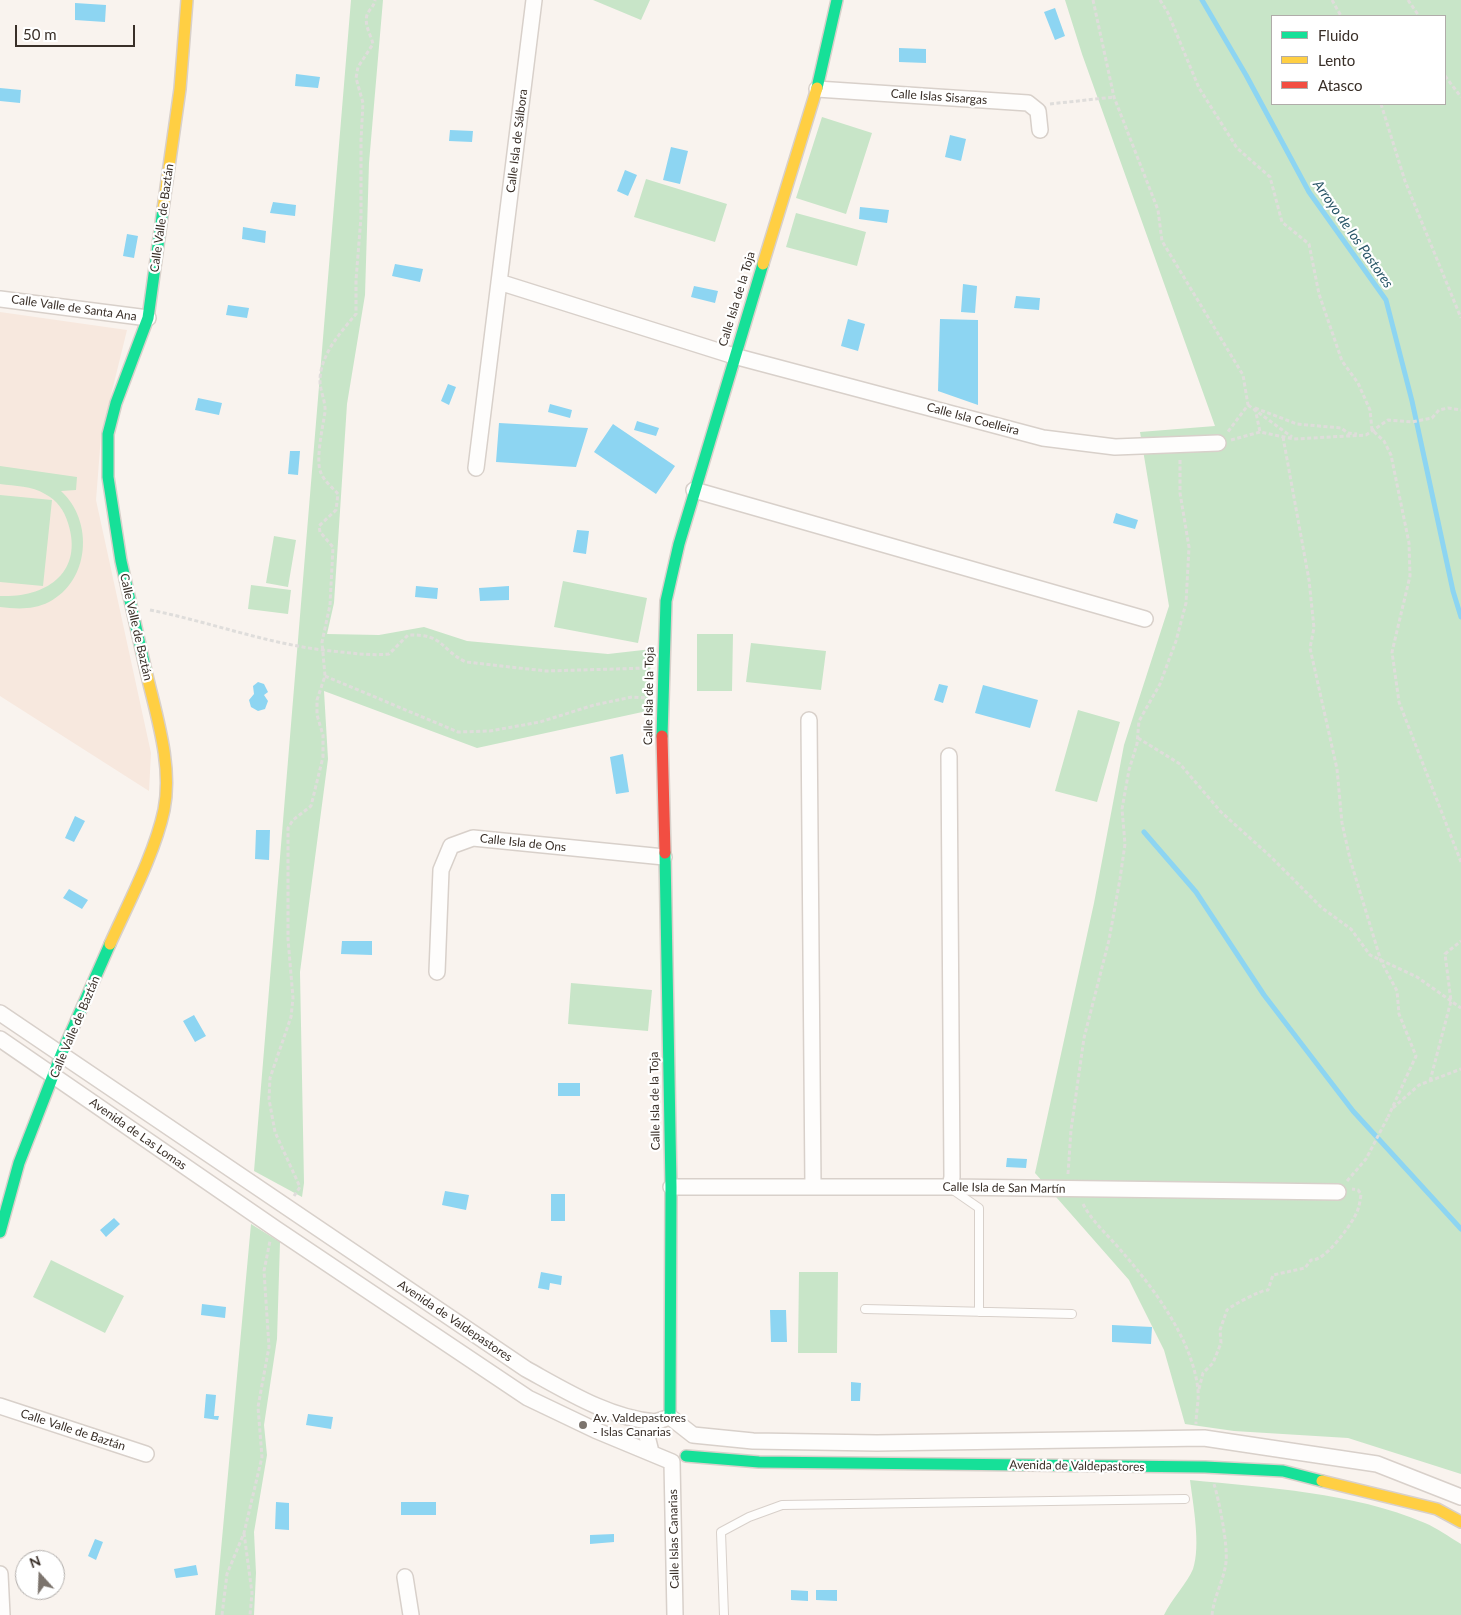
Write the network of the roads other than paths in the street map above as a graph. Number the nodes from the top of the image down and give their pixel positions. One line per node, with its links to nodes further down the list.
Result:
1 (187, 0): 8 (street, Calle Valle de Baztán)
2 (534, 0): 6 (street, Calle Isla de Sálbora)
3 (837, 0): 4 (street, Calle Isla de la Toja)
4 (817, 89): 5 (street, Calle Islas Sisargas); 9 (street, Calle Isla de la Toja)
5 (1040, 130)
6 (499, 282): 9 (street); 11 (street, Calle Isla de Sálbora)
7 (0, 298): 8 (street, Calle Valle de Santa Ana)
8 (148, 318): 20 (street, Calle Valle de Baztán)
9 (734, 356): 10 (street, Calle Isla Coelleira); 12 (street, Calle Isla de la Toja)
10 (1218, 442)
11 (476, 468)
12 (694, 490): 13 (street); 16 (street, Calle Isla de la Toja)
13 (1145, 619)
14 (809, 720): 23 (street)
15 (949, 756): 24 (street)
16 (664, 857): 17 (street, Calle Isla de Ons); 22 (street, Calle Isla de la Toja)
17 (437, 972)
18 (0, 1013): 20 (street, Avenida de Las Lomas)
19 (0, 1038): 21 (street, Avenida de Las Lomas)
20 (61, 1055): 21 (street, Calle Valle de Baztán); 26 (street, Avenida de Las Lomas)
21 (54, 1075): 27 (street, Avenida de Las Lomas); 28 (street, Calle Valle de Baztán)
22 (671, 1187): 23 (street, Calle Isla de San Martín); 33 (street, Calle Isla de la Toja)
23 (813, 1187): 24 (street, Calle Isla de San Martín)
24 (950, 1187): 25 (street, Calle Isla de San Martín); 30 (lane)
25 (1340, 1189)
26 (267, 1194): 34 (street, Avenida de Valdepastores)
27 (276, 1229): 36 (street, Avenida de Valdepastores)
28 (0, 1232)
29 (865, 1309): 30 (lane)
30 (979, 1312): 31 (lane)
31 (1072, 1314)
32 (0, 1406): 37 (street, Calle Valle de Baztán)
33 (670, 1417): 34 (street); 35 (street)
34 (655, 1422): 36 (street)
35 (692, 1435): 38 (street); 39 (street, Avenida de Valdepastores)
36 (651, 1452): 38 (street)
37 (146, 1454)
38 (679, 1459): 41 (street, Avenida de Valdepastores); 46 (street, Calle Islas Canarias)
39 (1461, 1497)
40 (1185, 1499): 47 (lane)
41 (1461, 1522)
42 (0, 1574): 44 (street)
43 (405, 1577): 45 (street)
44 (2, 1615)
45 (411, 1615)
46 (675, 1615)
47 (724, 1615)

